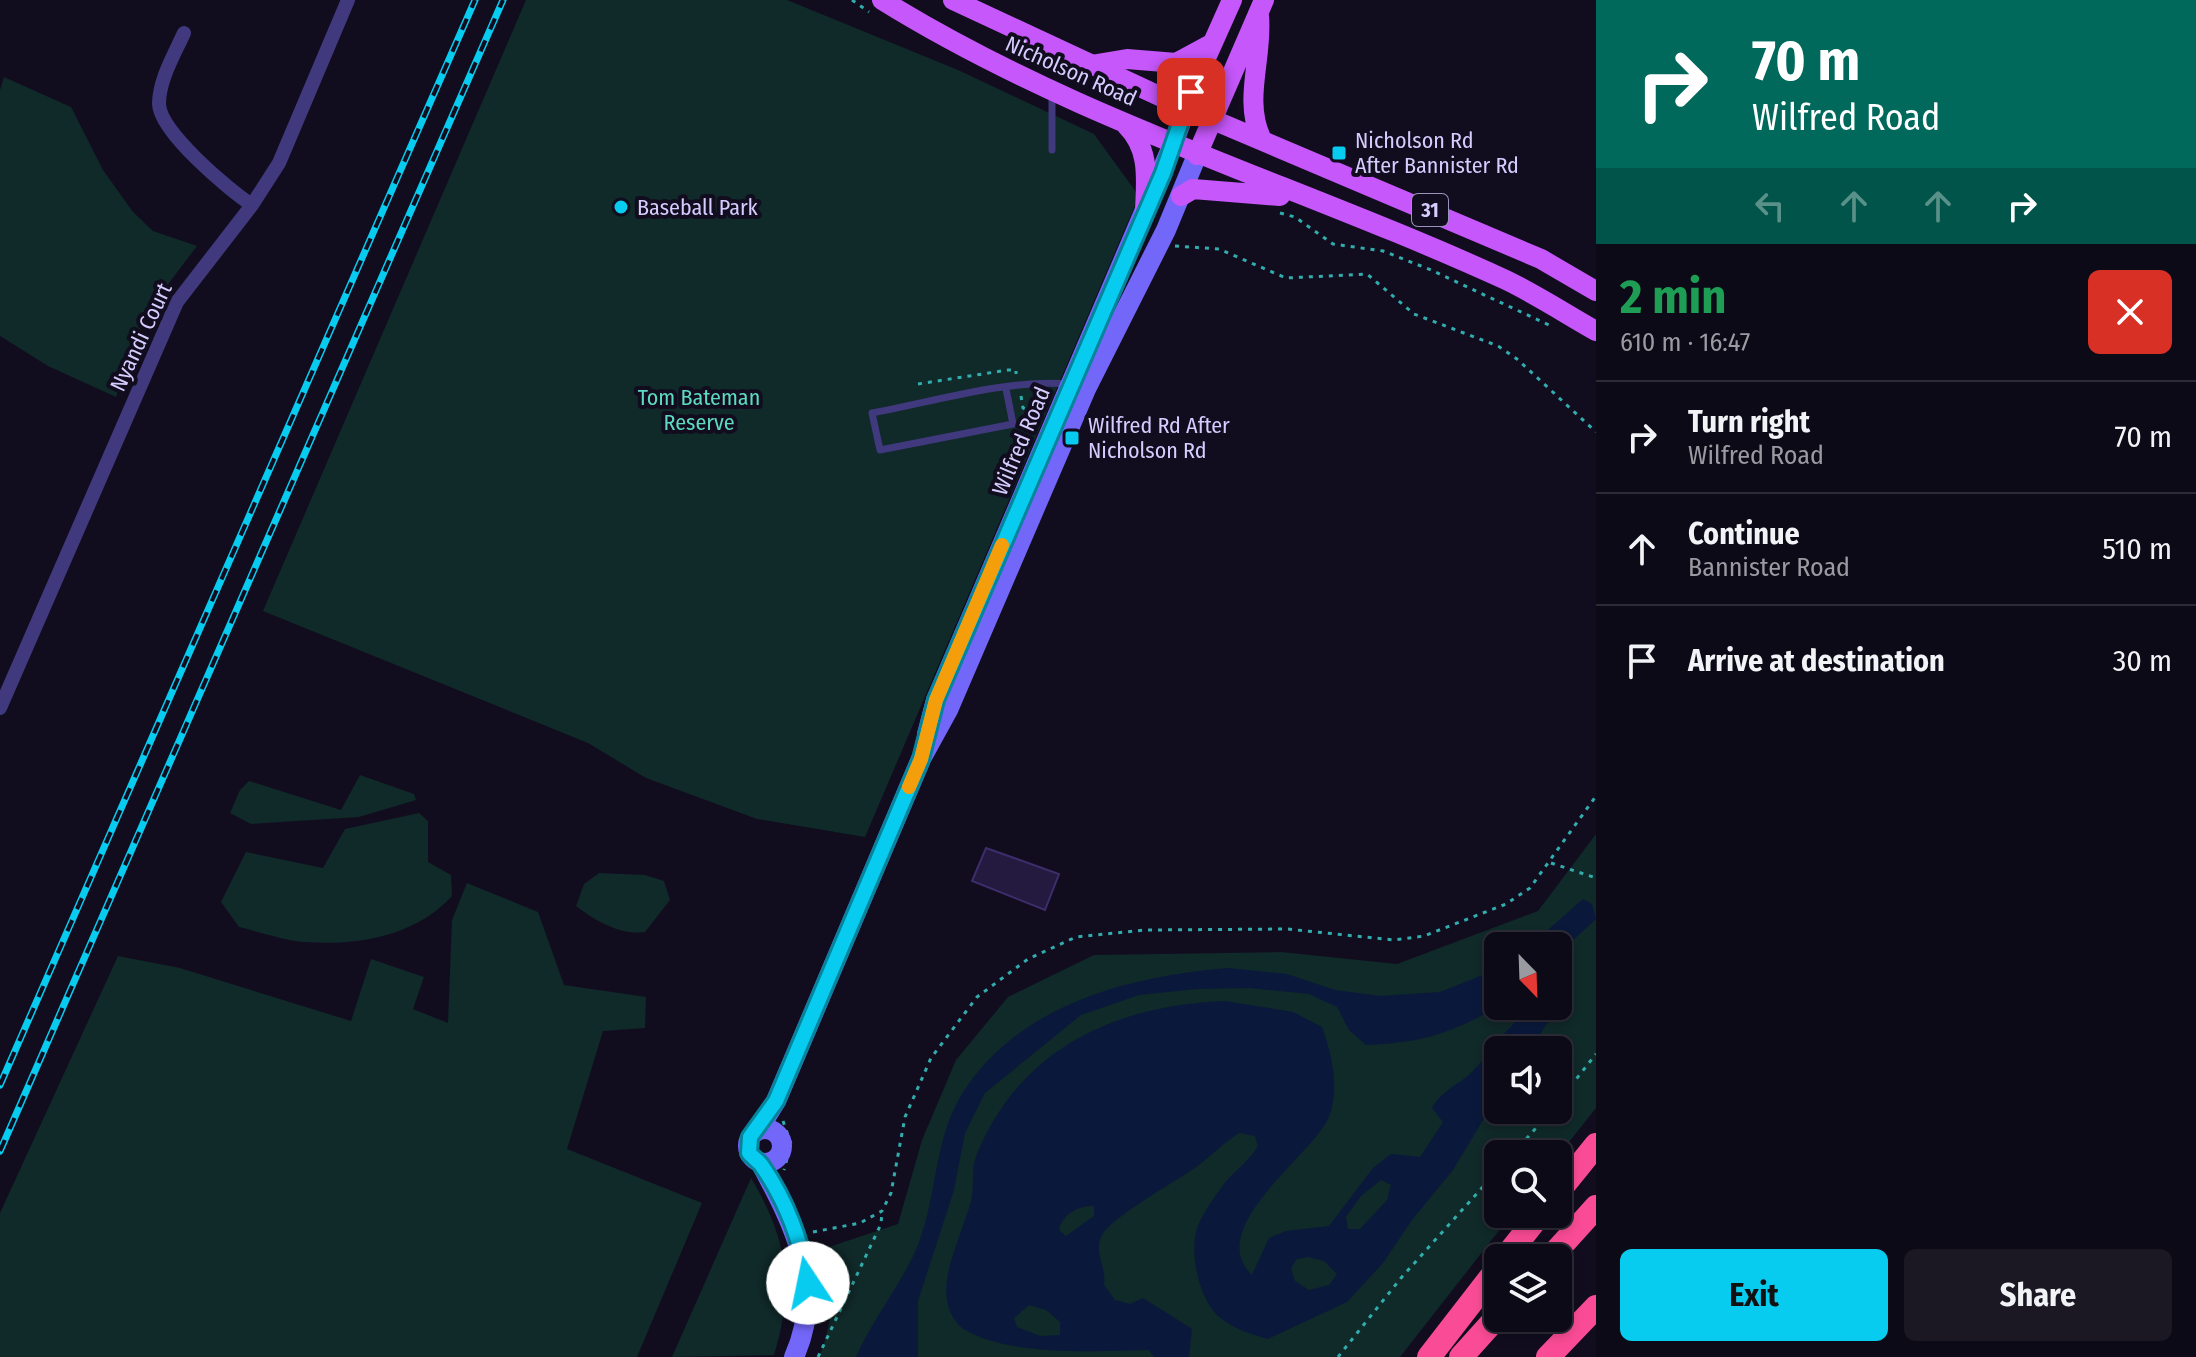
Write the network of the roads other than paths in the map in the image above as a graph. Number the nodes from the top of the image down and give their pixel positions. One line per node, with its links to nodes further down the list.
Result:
1 (348, 0): 19 (street, Nyandi Court)
2 (882, 0): 9 (main road, Nicholson Road / 31)
3 (953, 0): 8 (main road, Nicholson Road / 31)
4 (1232, 0): 7 (main road)
5 (1261, 6): 11 (main road); 13 (main road)
6 (184, 33): 19 (street)
7 (1213, 43): 8 (main road); 10 (main road)
8 (1091, 65): 10 (main road, Nicholson Road / 31)
9 (1050, 89): 12 (main road, Nicholson Road / 31); 15 (lane)
10 (1185, 108): 11 (main road, Nicholson Road / 31); 14 (main road)
11 (1210, 117): 13 (main road, Nicholson Road / 31); 16 (main road)
12 (1120, 120): 14 (main road, Nicholson Road / 31); 20 (main road)
13 (1261, 138): 21 (main road, Nicholson Road / 31)
14 (1173, 144): 16 (main road, Nicholson Road / 31); 20 (main road, Wilfred Road)
15 (1052, 150)
16 (1197, 155): 17 (main road, Wilfred Road); 18 (main road, Nicholson Road / 31)
17 (1181, 196): 18 (main road); 23 (main road, Wilfred Road)
18 (1304, 198): 22 (main road, Nicholson Road / 31)
19 (252, 205): 25 (street, Nyandi Court)
20 (1145, 212): 23 (main road, Wilfred Road)
21 (1596, 291)
22 (1596, 331)
23 (1079, 387): 24 (lane); 26 (main road, Wilfred Road)
24 (1006, 389): 24 (lane)
25 (0, 708)
26 (773, 1120): 28 (main road); 28 (main road)
27 (1596, 1145): 29 (highway)
28 (773, 1173): 38 (main road)
29 (1572, 1175)
30 (1596, 1207): 33 (highway)
31 (1529, 1228): 32 (highway)
32 (1516, 1244)
33 (1563, 1244)
34 (1484, 1286): 39 (highway)
35 (1596, 1307): 41 (highway)
36 (1596, 1328): 42 (highway)
37 (1484, 1332): 40 (highway)
38 (794, 1357)
39 (1429, 1357)
40 (1461, 1357)
41 (1548, 1357)
42 (1568, 1357)

